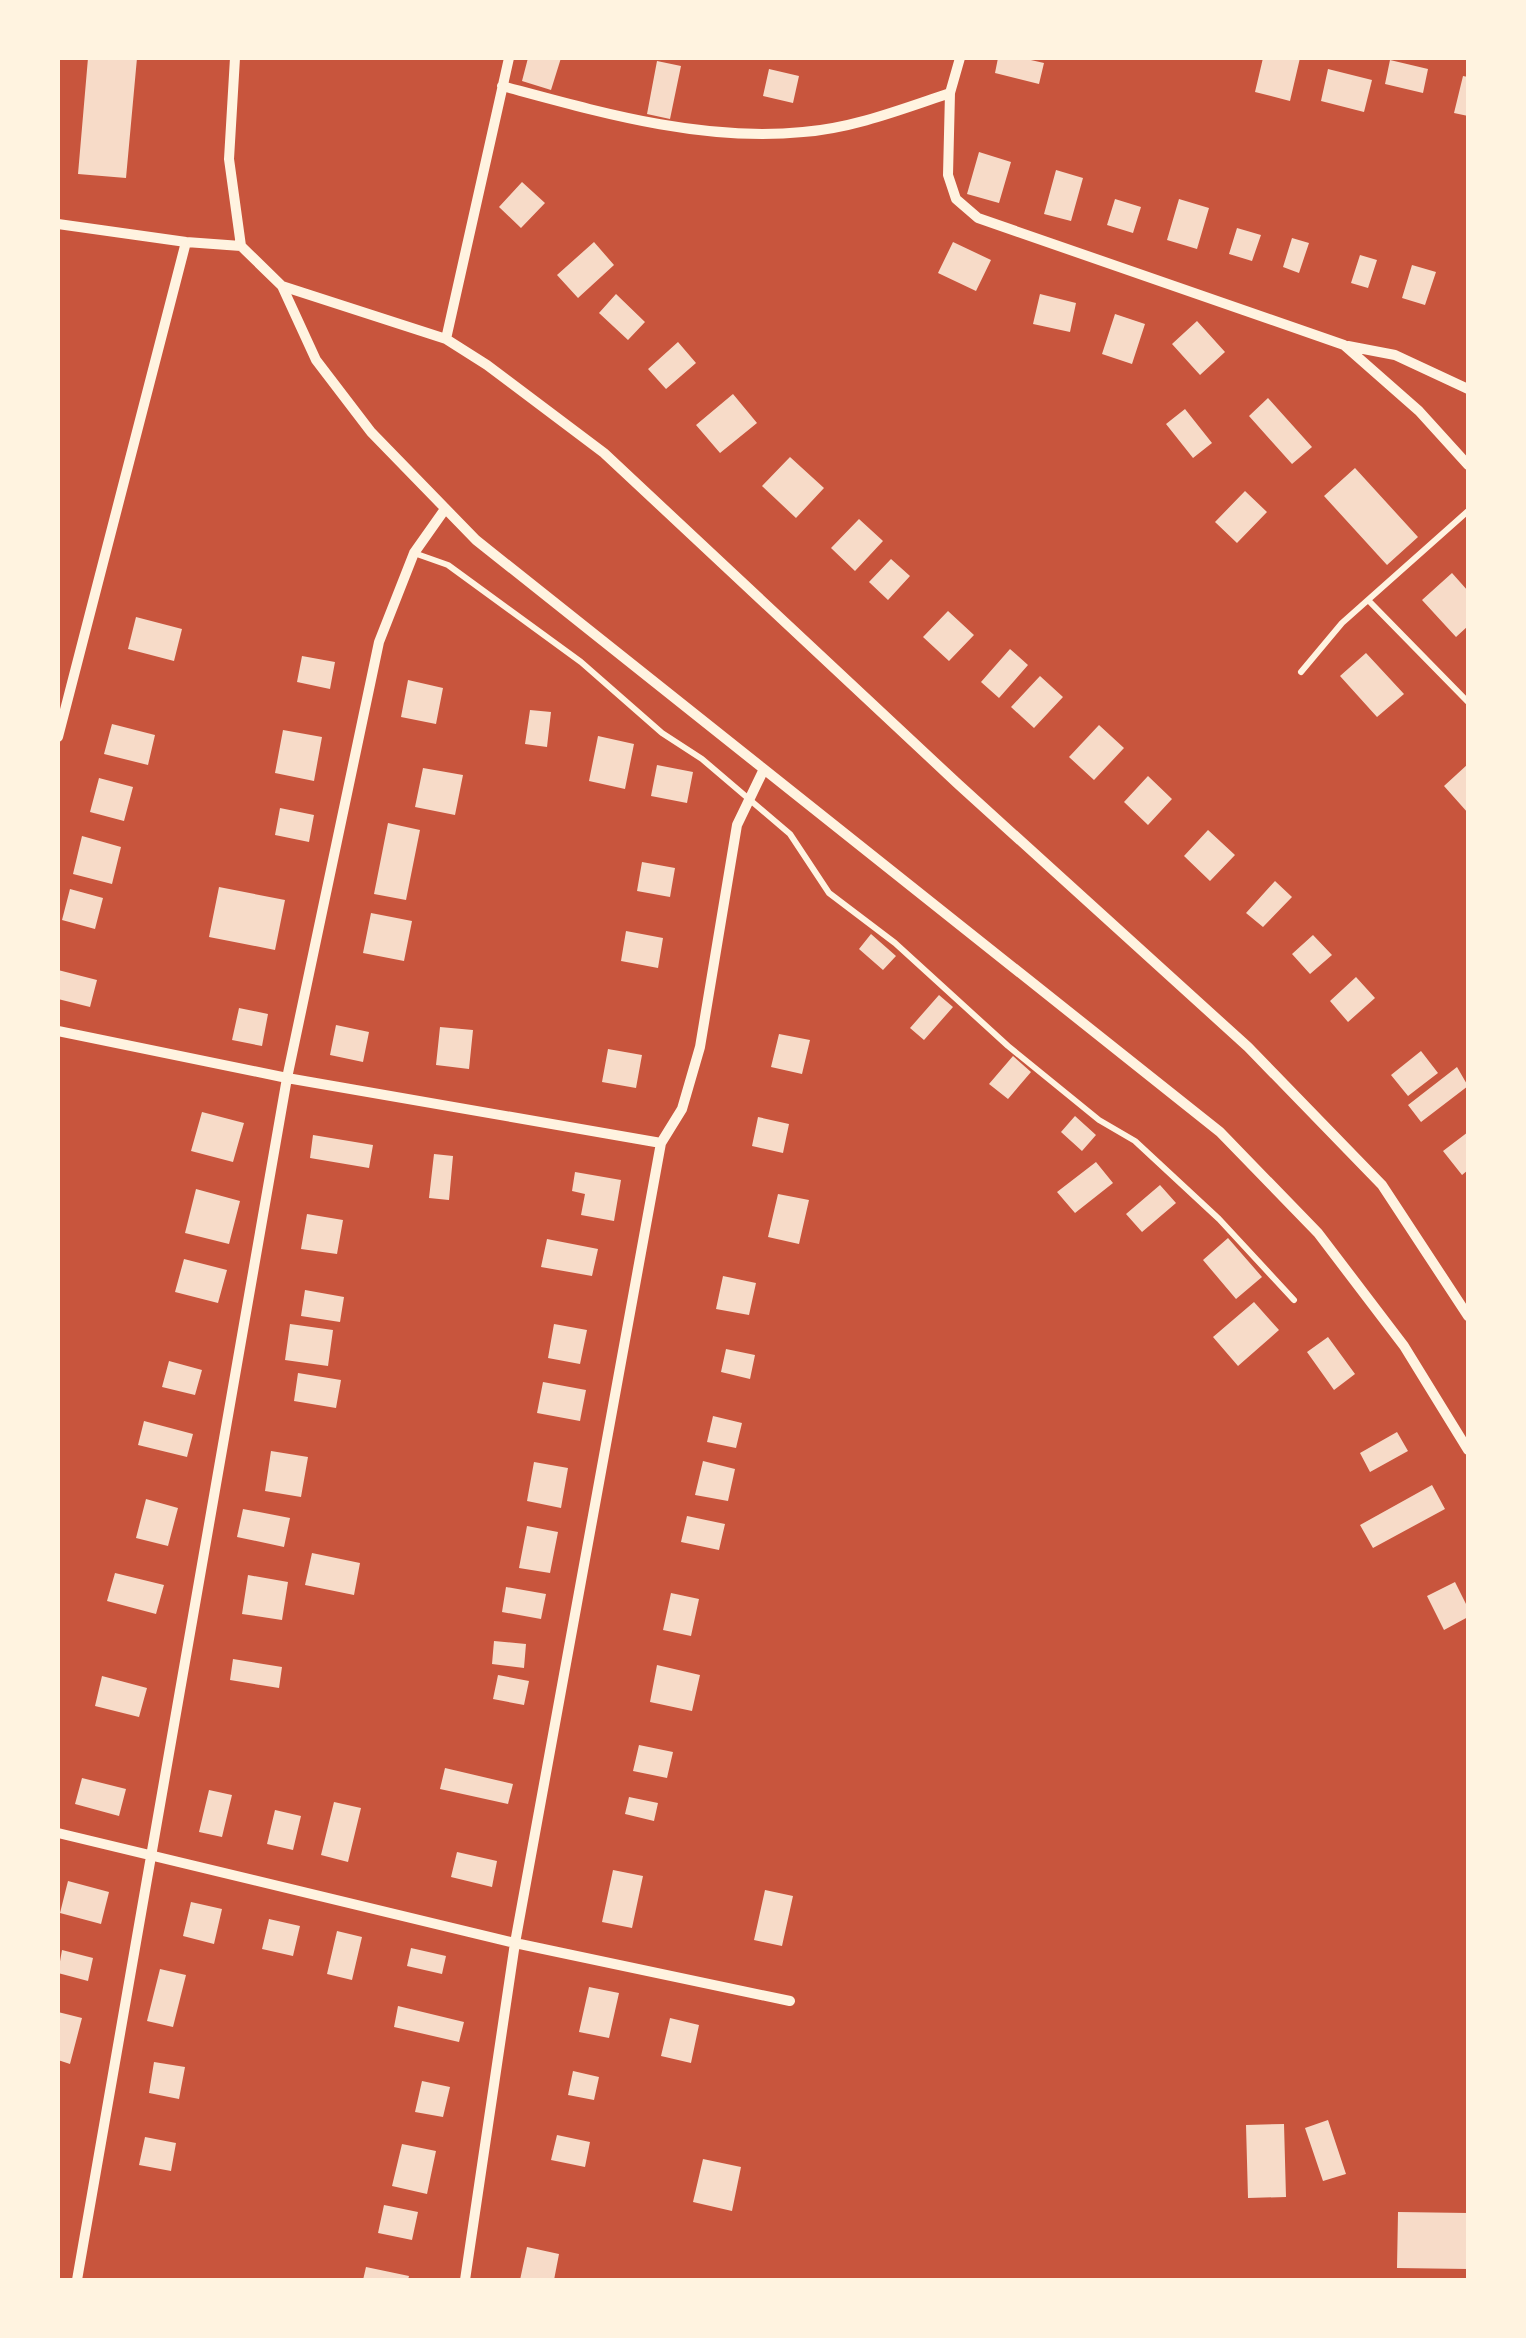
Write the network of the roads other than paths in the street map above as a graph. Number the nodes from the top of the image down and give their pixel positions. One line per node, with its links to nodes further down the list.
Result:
1 (235, 58): 8 (street)
2 (509, 58): 4 (street)
3 (960, 58): 5 (street)
4 (502, 86): 5 (street); 10 (street)
5 (950, 93): 11 (street)
6 (58, 224): 7 (street)
7 (186, 242): 8 (street); 20 (street)
8 (241, 246): 9 (street)
9 (282, 286): 10 (street); 14 (street)
10 (446, 339): 27 (street)
11 (1344, 345): 12 (street); 13 (street)
12 (1468, 390)
13 (1468, 465)
14 (446, 509): 16 (street); 21 (street)
15 (1468, 510): 17 (lane)
16 (414, 554): 22 (lane); 24 (street)
17 (1369, 601): 18 (lane); 19 (lane)
18 (1302, 672)
19 (1468, 702)
20 (58, 737)
21 (764, 769): 22 (street); 28 (street)
22 (748, 798): 25 (street); 26 (lane)
23 (58, 1031): 24 (street)
24 (287, 1078): 25 (street); 30 (street)
25 (661, 1144): 31 (street)
26 (1294, 1300)
27 (1468, 1316)
28 (1468, 1450)
29 (58, 1833): 30 (street)
30 (152, 1854): 31 (street); 33 (street)
31 (515, 1943): 32 (street); 34 (street)
32 (790, 2002)
33 (77, 2280)
34 (465, 2280)

